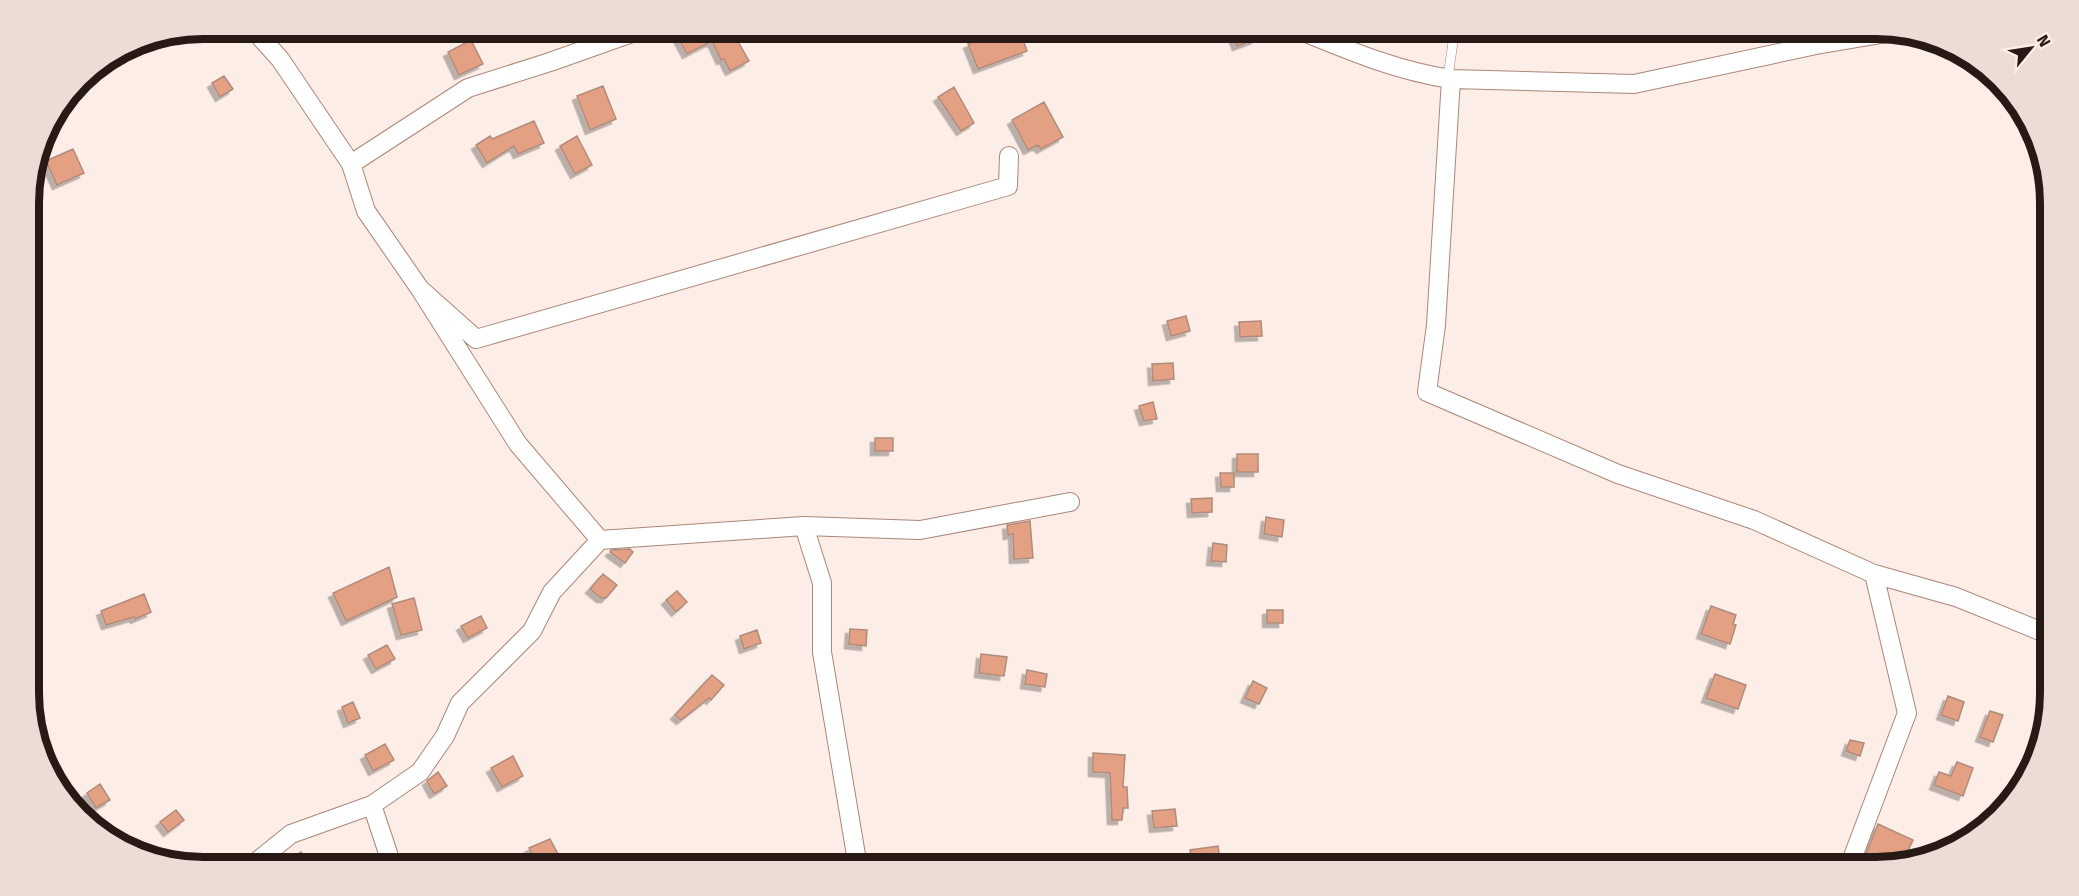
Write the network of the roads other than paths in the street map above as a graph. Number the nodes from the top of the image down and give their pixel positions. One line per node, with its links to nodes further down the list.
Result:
1 (262, 39): 8 (street)
2 (616, 39): 8 (street)
3 (1321, 39): 6 (street)
4 (1453, 39): 6 (lane)
5 (1852, 39): 6 (street)
6 (1451, 79): 13 (street)
7 (1009, 156): 9 (street)
8 (351, 164): 9 (street)
9 (420, 289): 12 (street)
10 (1070, 502): 11 (street)
11 (804, 526): 12 (street); 18 (street)
12 (600, 540): 15 (street)
13 (1874, 574): 14 (street); 19 (street)
14 (2040, 631)
15 (372, 805): 16 (street); 17 (street)
16 (261, 857)
17 (389, 857)
18 (856, 857)
19 (1853, 857)

